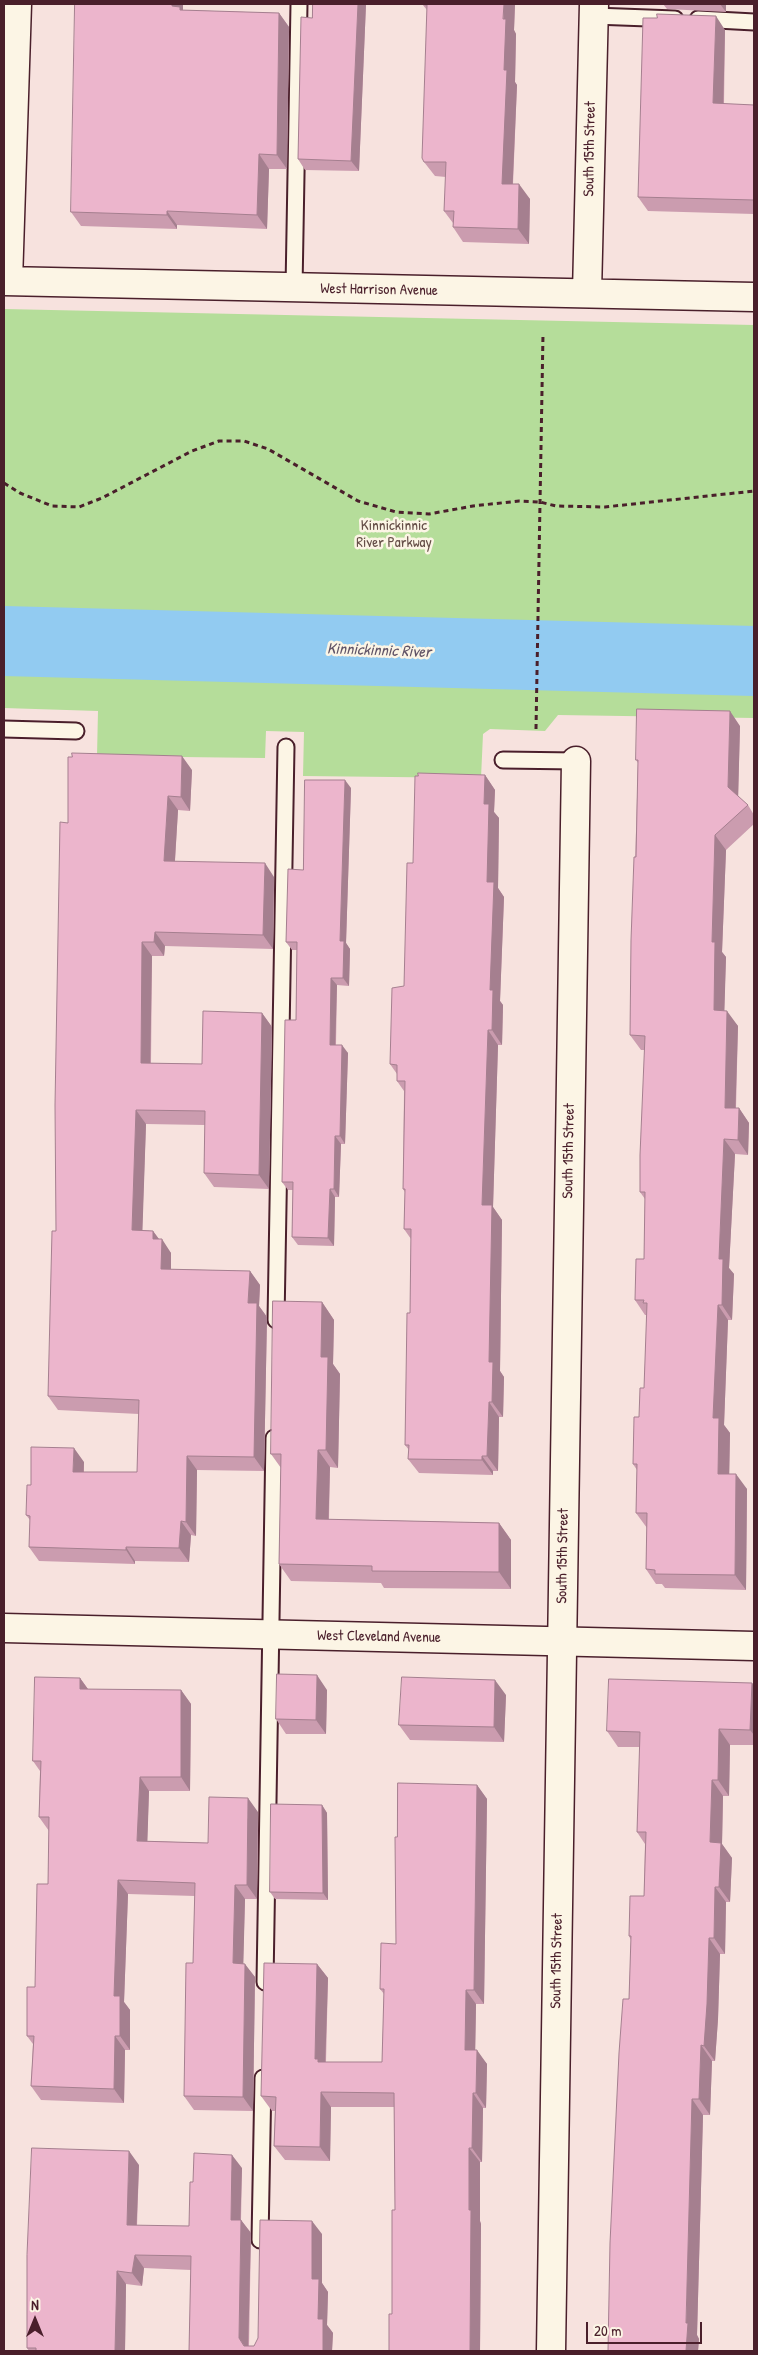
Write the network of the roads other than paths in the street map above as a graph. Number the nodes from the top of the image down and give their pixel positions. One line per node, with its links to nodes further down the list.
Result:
1 (17, 4): 5 (street)
2 (298, 4): 6 (lane)
3 (594, 10): 4 (lane); 7 (street, South 15th Street)
4 (754, 22)
5 (6, 281): 6 (street, West Harrison Avenue)
6 (294, 288): 7 (street, West Harrison Avenue)
7 (587, 293): 8 (street, West Harrison Avenue)
8 (754, 297)
9 (4, 729): 10 (lane)
10 (76, 731)
11 (286, 747): 14 (lane)
12 (503, 760): 13 (lane)
13 (576, 761): 18 (street, South 15th Street)
14 (276, 1332)
15 (274, 1422): 17 (lane)
16 (4, 1628): 17 (street, West Cleveland Avenue)
17 (270, 1634): 18 (street, West Cleveland Avenue); 20 (lane)
18 (562, 1641): 19 (street, West Cleveland Avenue); 23 (street, South 15th Street)
19 (754, 1646)
20 (264, 1994)
21 (263, 2064): 22 (lane)
22 (260, 2252)
23 (551, 2351)

